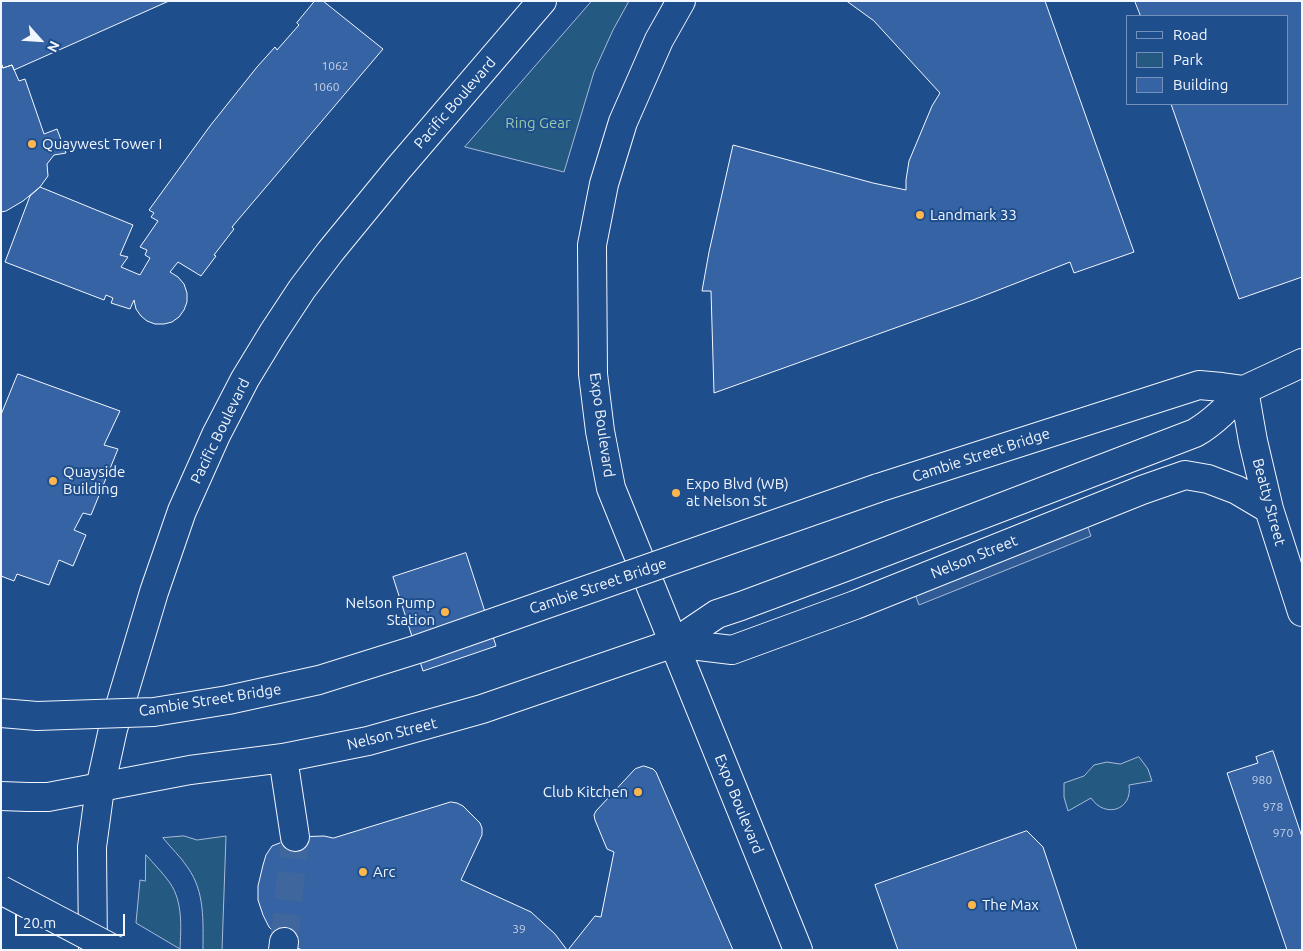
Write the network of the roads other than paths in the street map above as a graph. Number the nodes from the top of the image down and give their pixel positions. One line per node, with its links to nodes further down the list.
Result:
1 (542, 1): 10 (main road, Pacific Boulevard)
2 (681, 1): 7 (main road, Expo Boulevard)
3 (1302, 363): 4 (main road, Nelson Street)
4 (1244, 390): 5 (main road, Beatty Street); 7 (main road, Nelson Street); 8 (main road, Cambie Street Bridge, bridge)
5 (1269, 509): 6 (main road, Beatty Street); 7 (main road, Nelson Street)
6 (1302, 612)
7 (674, 643): 9 (main road, Nelson Street); 16 (main road, Expo Boulevard)
8 (1, 713)
9 (283, 758): 10 (main road, Nelson Street); 12 (main road)
10 (100, 788): 11 (main road, Nelson Street); 14 (main road, Pacific Boulevard)
11 (1, 796)
12 (295, 837)
13 (1, 890): 15 (main road, bridge)
14 (93, 950)
15 (115, 950)
16 (798, 950)

